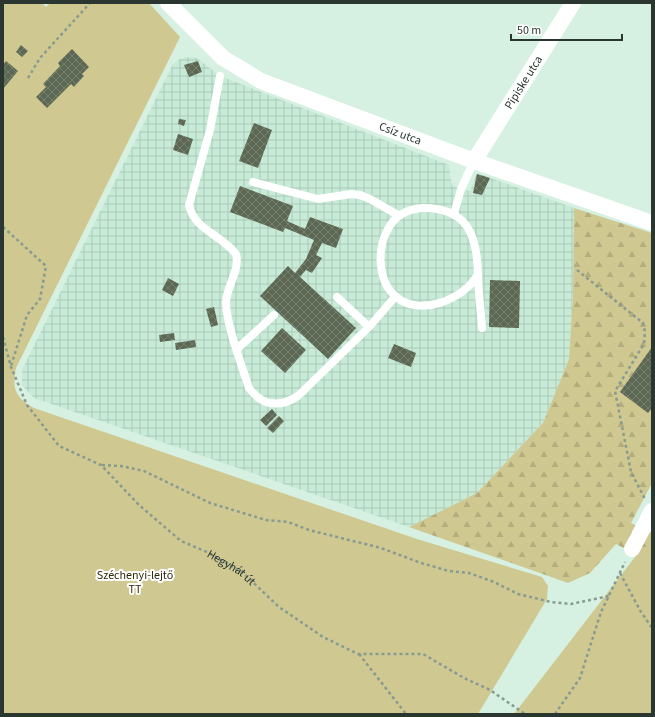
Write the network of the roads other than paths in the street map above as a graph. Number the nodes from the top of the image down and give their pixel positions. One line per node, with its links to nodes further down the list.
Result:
1 (573, 3): 4 (street, Pipiske utca)
2 (172, 4): 4 (street, Csíz utca)
3 (220, 76): 15 (lane)
4 (474, 161): 6 (lane); 8 (street, Csíz utca)
5 (253, 182): 7 (lane)
6 (454, 214): 7 (lane); 9 (lane)
7 (398, 215): 11 (lane)
8 (652, 223)
9 (478, 274): 11 (lane); 14 (lane)
10 (337, 297): 13 (lane)
11 (395, 297): 13 (lane)
12 (274, 315): 15 (lane)
13 (369, 327): 15 (lane)
14 (482, 328)
15 (237, 349)
16 (652, 511): 17 (street)
17 (632, 549)

